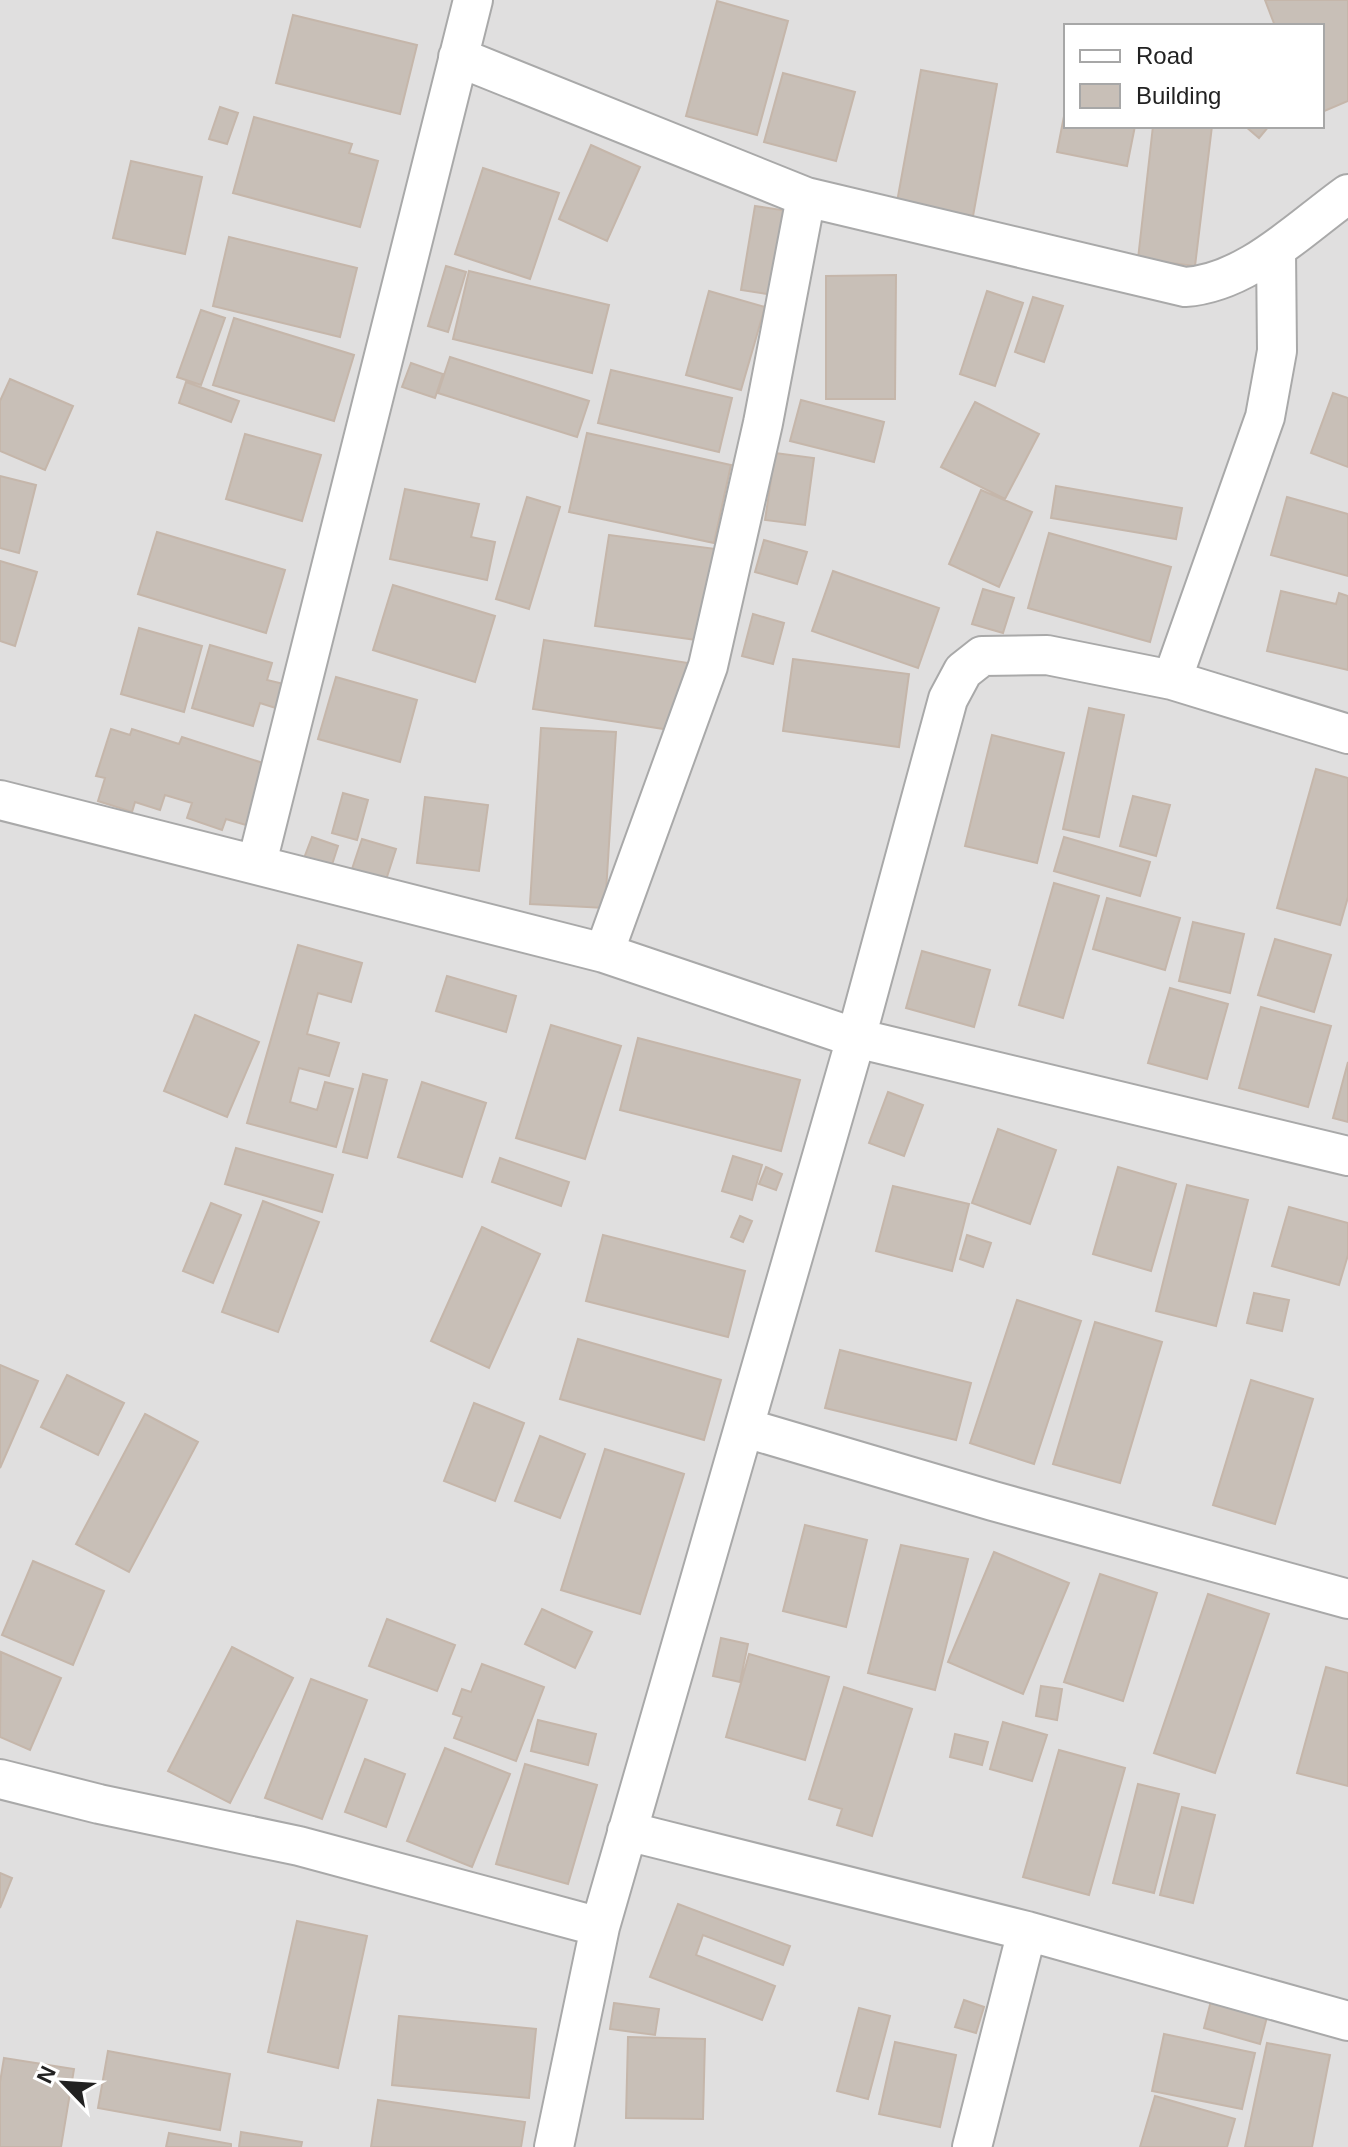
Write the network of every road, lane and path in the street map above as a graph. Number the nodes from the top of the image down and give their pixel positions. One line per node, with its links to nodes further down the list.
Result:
1 (473, 0): 2 (street)
2 (458, 57): 4 (street); 9 (street)
3 (1347, 194): 5 (street)
4 (806, 197): 5 (street); 10 (street)
5 (1276, 251): 6 (street)
6 (1172, 680): 7 (street); 11 (street)
7 (1348, 734)
8 (0, 800): 9 (street)
9 (257, 863): 10 (street)
10 (604, 953): 11 (street)
11 (856, 1038): 12 (street); 13 (street)
12 (1348, 1156)
13 (746, 1428): 14 (street); 16 (street)
14 (1348, 1599)
15 (0, 1779): 17 (street)
16 (627, 1831): 17 (street); 18 (street)
17 (600, 1927): 20 (street)
18 (1027, 1931): 19 (street); 21 (street)
19 (1348, 2021)
20 (554, 2147)
21 (972, 2147)

